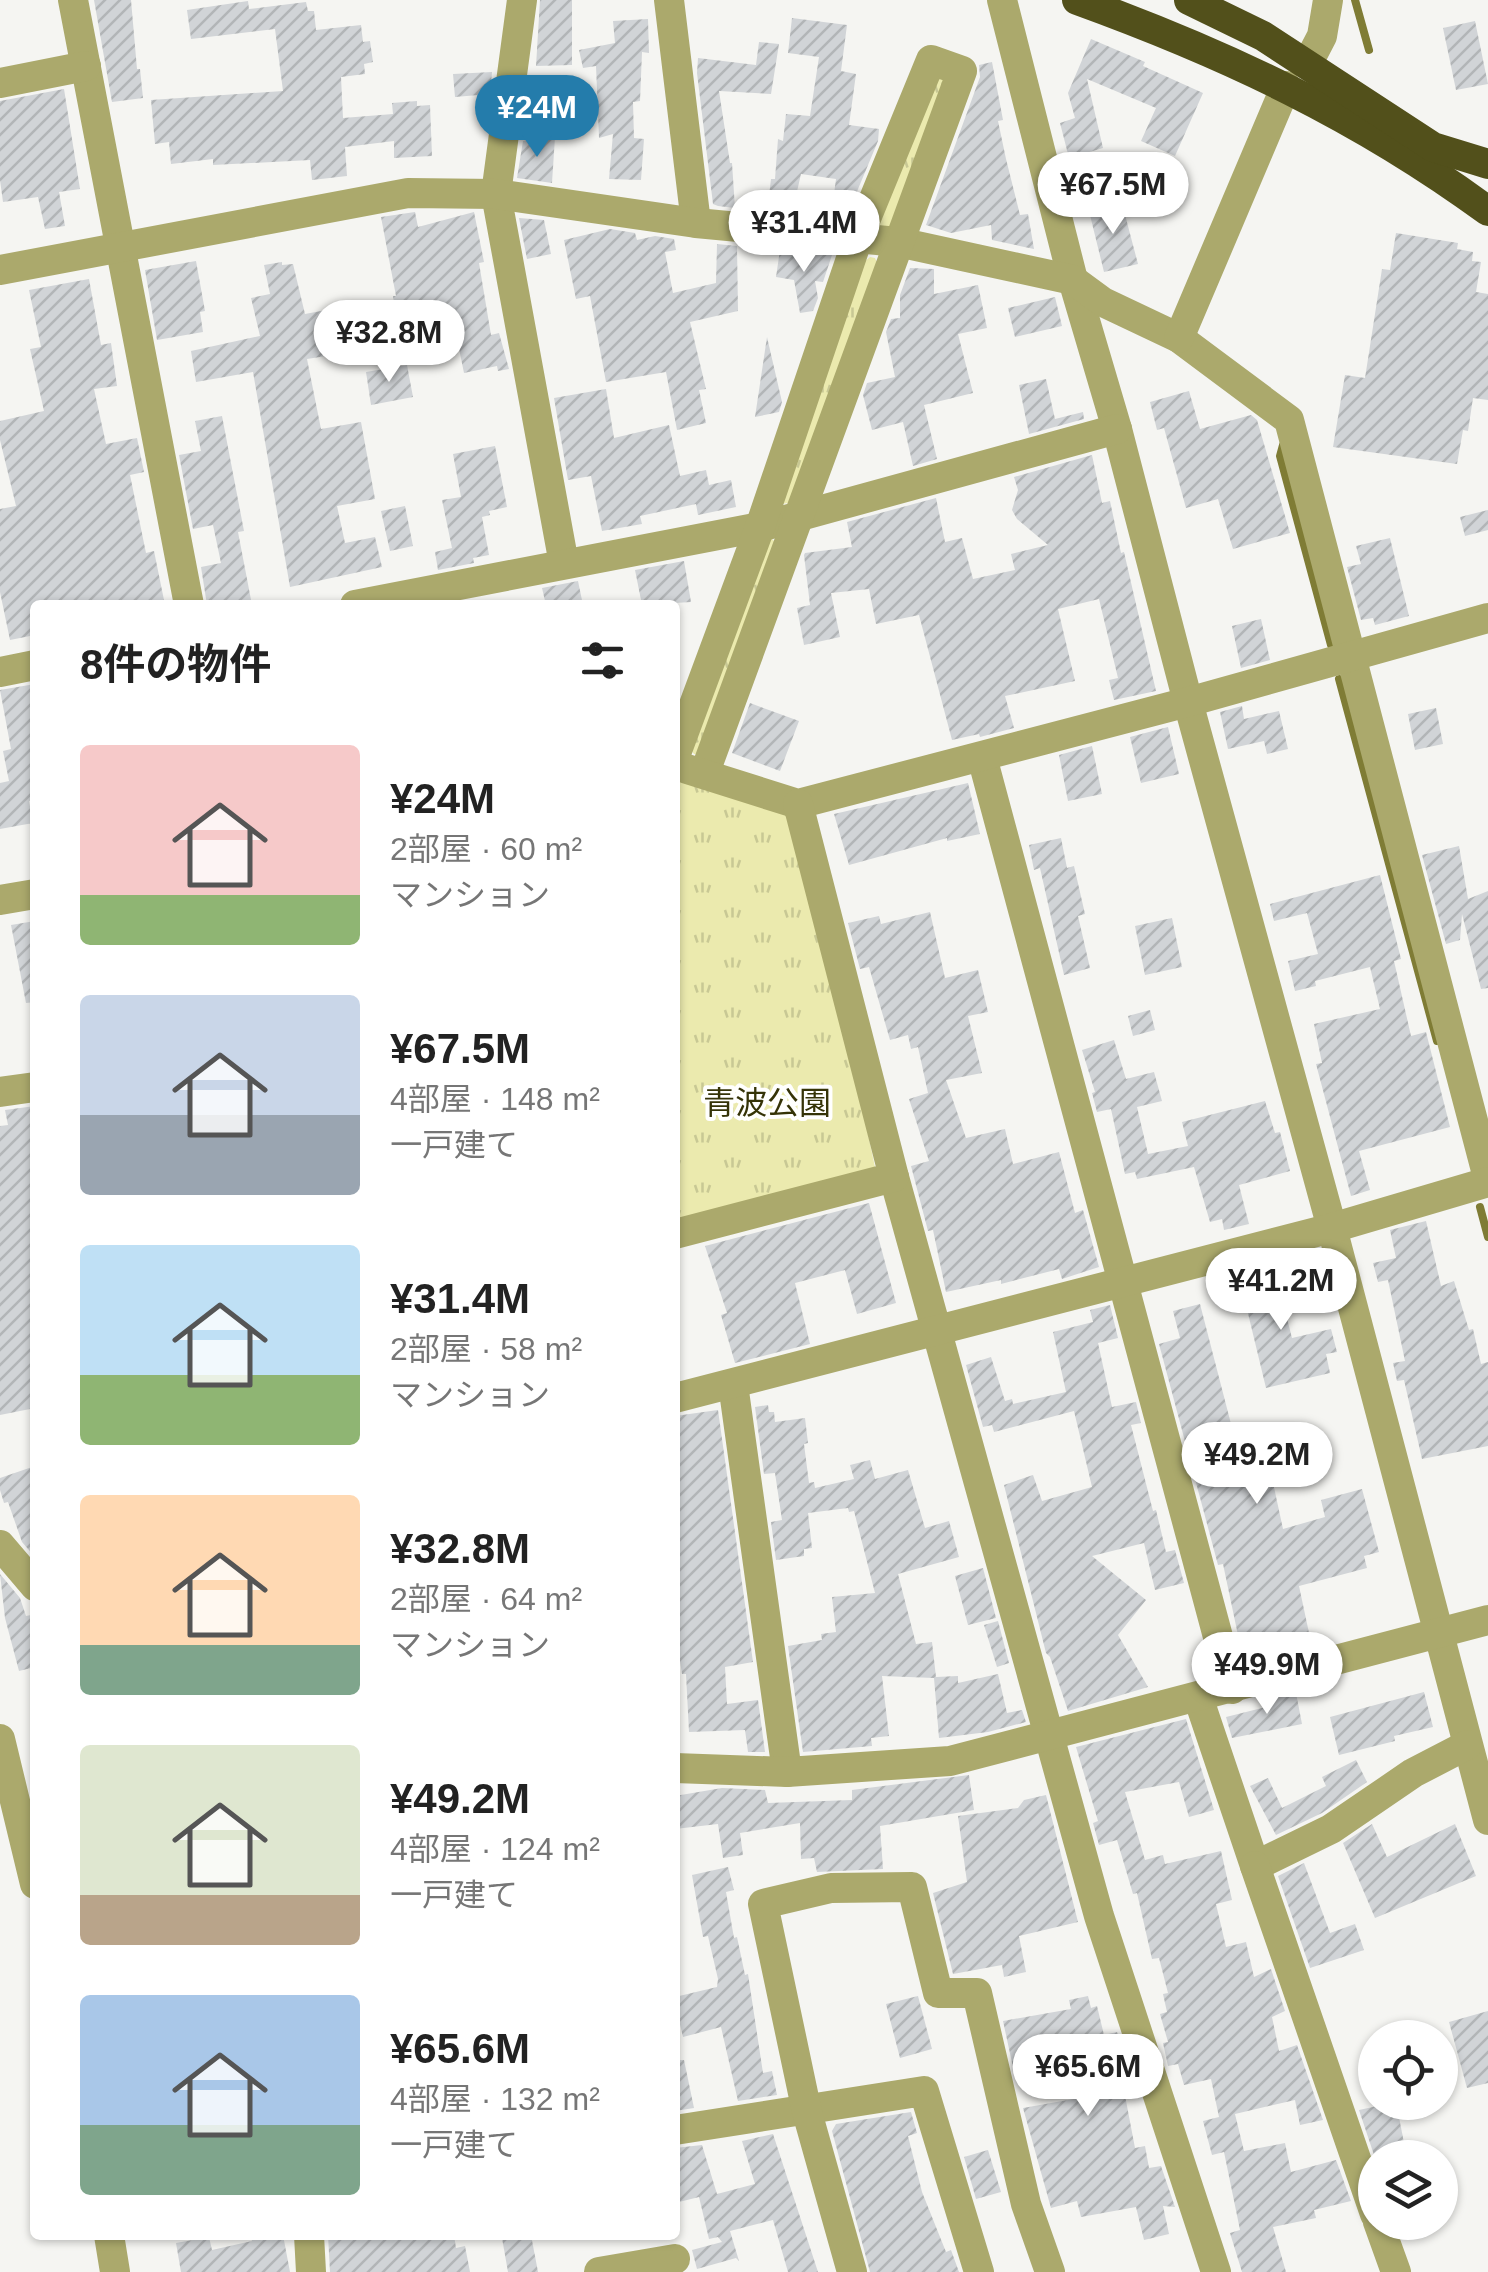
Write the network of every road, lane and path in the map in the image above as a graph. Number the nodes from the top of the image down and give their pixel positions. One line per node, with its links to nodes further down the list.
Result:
1 (74, 0): 9 (street)
2 (522, 0): 14 (street)
3 (668, 0): 16 (street)
4 (1002, 0): 21 (street)
5 (1077, 0): 11 (highway)
6 (1189, 0): 8 (highway)
7 (1328, 0): 8 (street)
8 (1308, 63): 12 (highway)
9 (86, 66): 10 (street); 19 (street)
10 (0, 83)
11 (1286, 86): 15 (highway); 22 (street)
12 (1433, 147): 13 (highway); 15 (highway)
13 (1488, 164)
14 (496, 194): 16 (street); 19 (street); 26 (street)
15 (1488, 209)
16 (696, 222): 17 (street)
17 (858, 238): 18 (street); 18 (street); 25 (street)
18 (898, 242): 21 (street); 24 (street)
19 (119, 246): 20 (street); 27 (street)
20 (0, 270)
21 (1074, 280): 22 (street); 23 (street)
22 (1178, 338): 30 (street)
23 (1118, 429): 24 (street); 33 (street)
24 (799, 516): 25 (street); 37 (street)
25 (760, 526): 26 (street); 34 (street)
26 (564, 564): 28 (street)
27 (188, 600)
28 (385, 600)
29 (1488, 618): 30 (street)
30 (1352, 657): 33 (street); 44 (street)
31 (30, 666): 32 (street)
32 (0, 672)
33 (1188, 702): 35 (street); 45 (street)
34 (680, 742)
35 (982, 757): 38 (street); 47 (street)
36 (680, 767): 37 (street)
37 (706, 772): 38 (street)
38 (798, 804): 43 (street)
39 (30, 895): 40 (street)
40 (0, 900)
41 (30, 1088): 42 (street)
42 (0, 1092)
43 (894, 1177): 46 (street); 48 (street)
44 (1488, 1180): 45 (street)
45 (1332, 1228): 47 (street); 54 (street)
46 (680, 1233)
47 (1124, 1279): 48 (street); 55 (street)
48 (938, 1331): 49 (street); 57 (street)
49 (733, 1384): 50 (street); 61 (street)
50 (680, 1397)
51 (0, 1546): 52 (street)
52 (30, 1580)
53 (1488, 1620): 54 (street)
54 (1438, 1634): 55 (street); 59 (street)
55 (1232, 1689): 56 (street)
56 (1198, 1698): 57 (street); 64 (street)
57 (1047, 1738): 61 (street); 78 (street)
58 (0, 1739): 63 (street)
59 (1468, 1745): 62 (street); 64 (street)
60 (680, 1768): 61 (street)
61 (787, 1772)
62 (1488, 1820)
63 (30, 1863)
64 (1255, 1866): 67 (street)
65 (807, 2112): 66 (street); 75 (street); 76 (street); 77 (street)
66 (680, 2129)
67 (1358, 2165)
68 (109, 2240): 72 (street)
69 (309, 2240): 73 (street)
70 (1384, 2240): 79 (street)
71 (675, 2255): 74 (street)
72 (115, 2272)
73 (311, 2272)
74 (598, 2272)
75 (852, 2272)
76 (979, 2272)
77 (1050, 2272)
78 (1216, 2272)
79 (1396, 2272)

